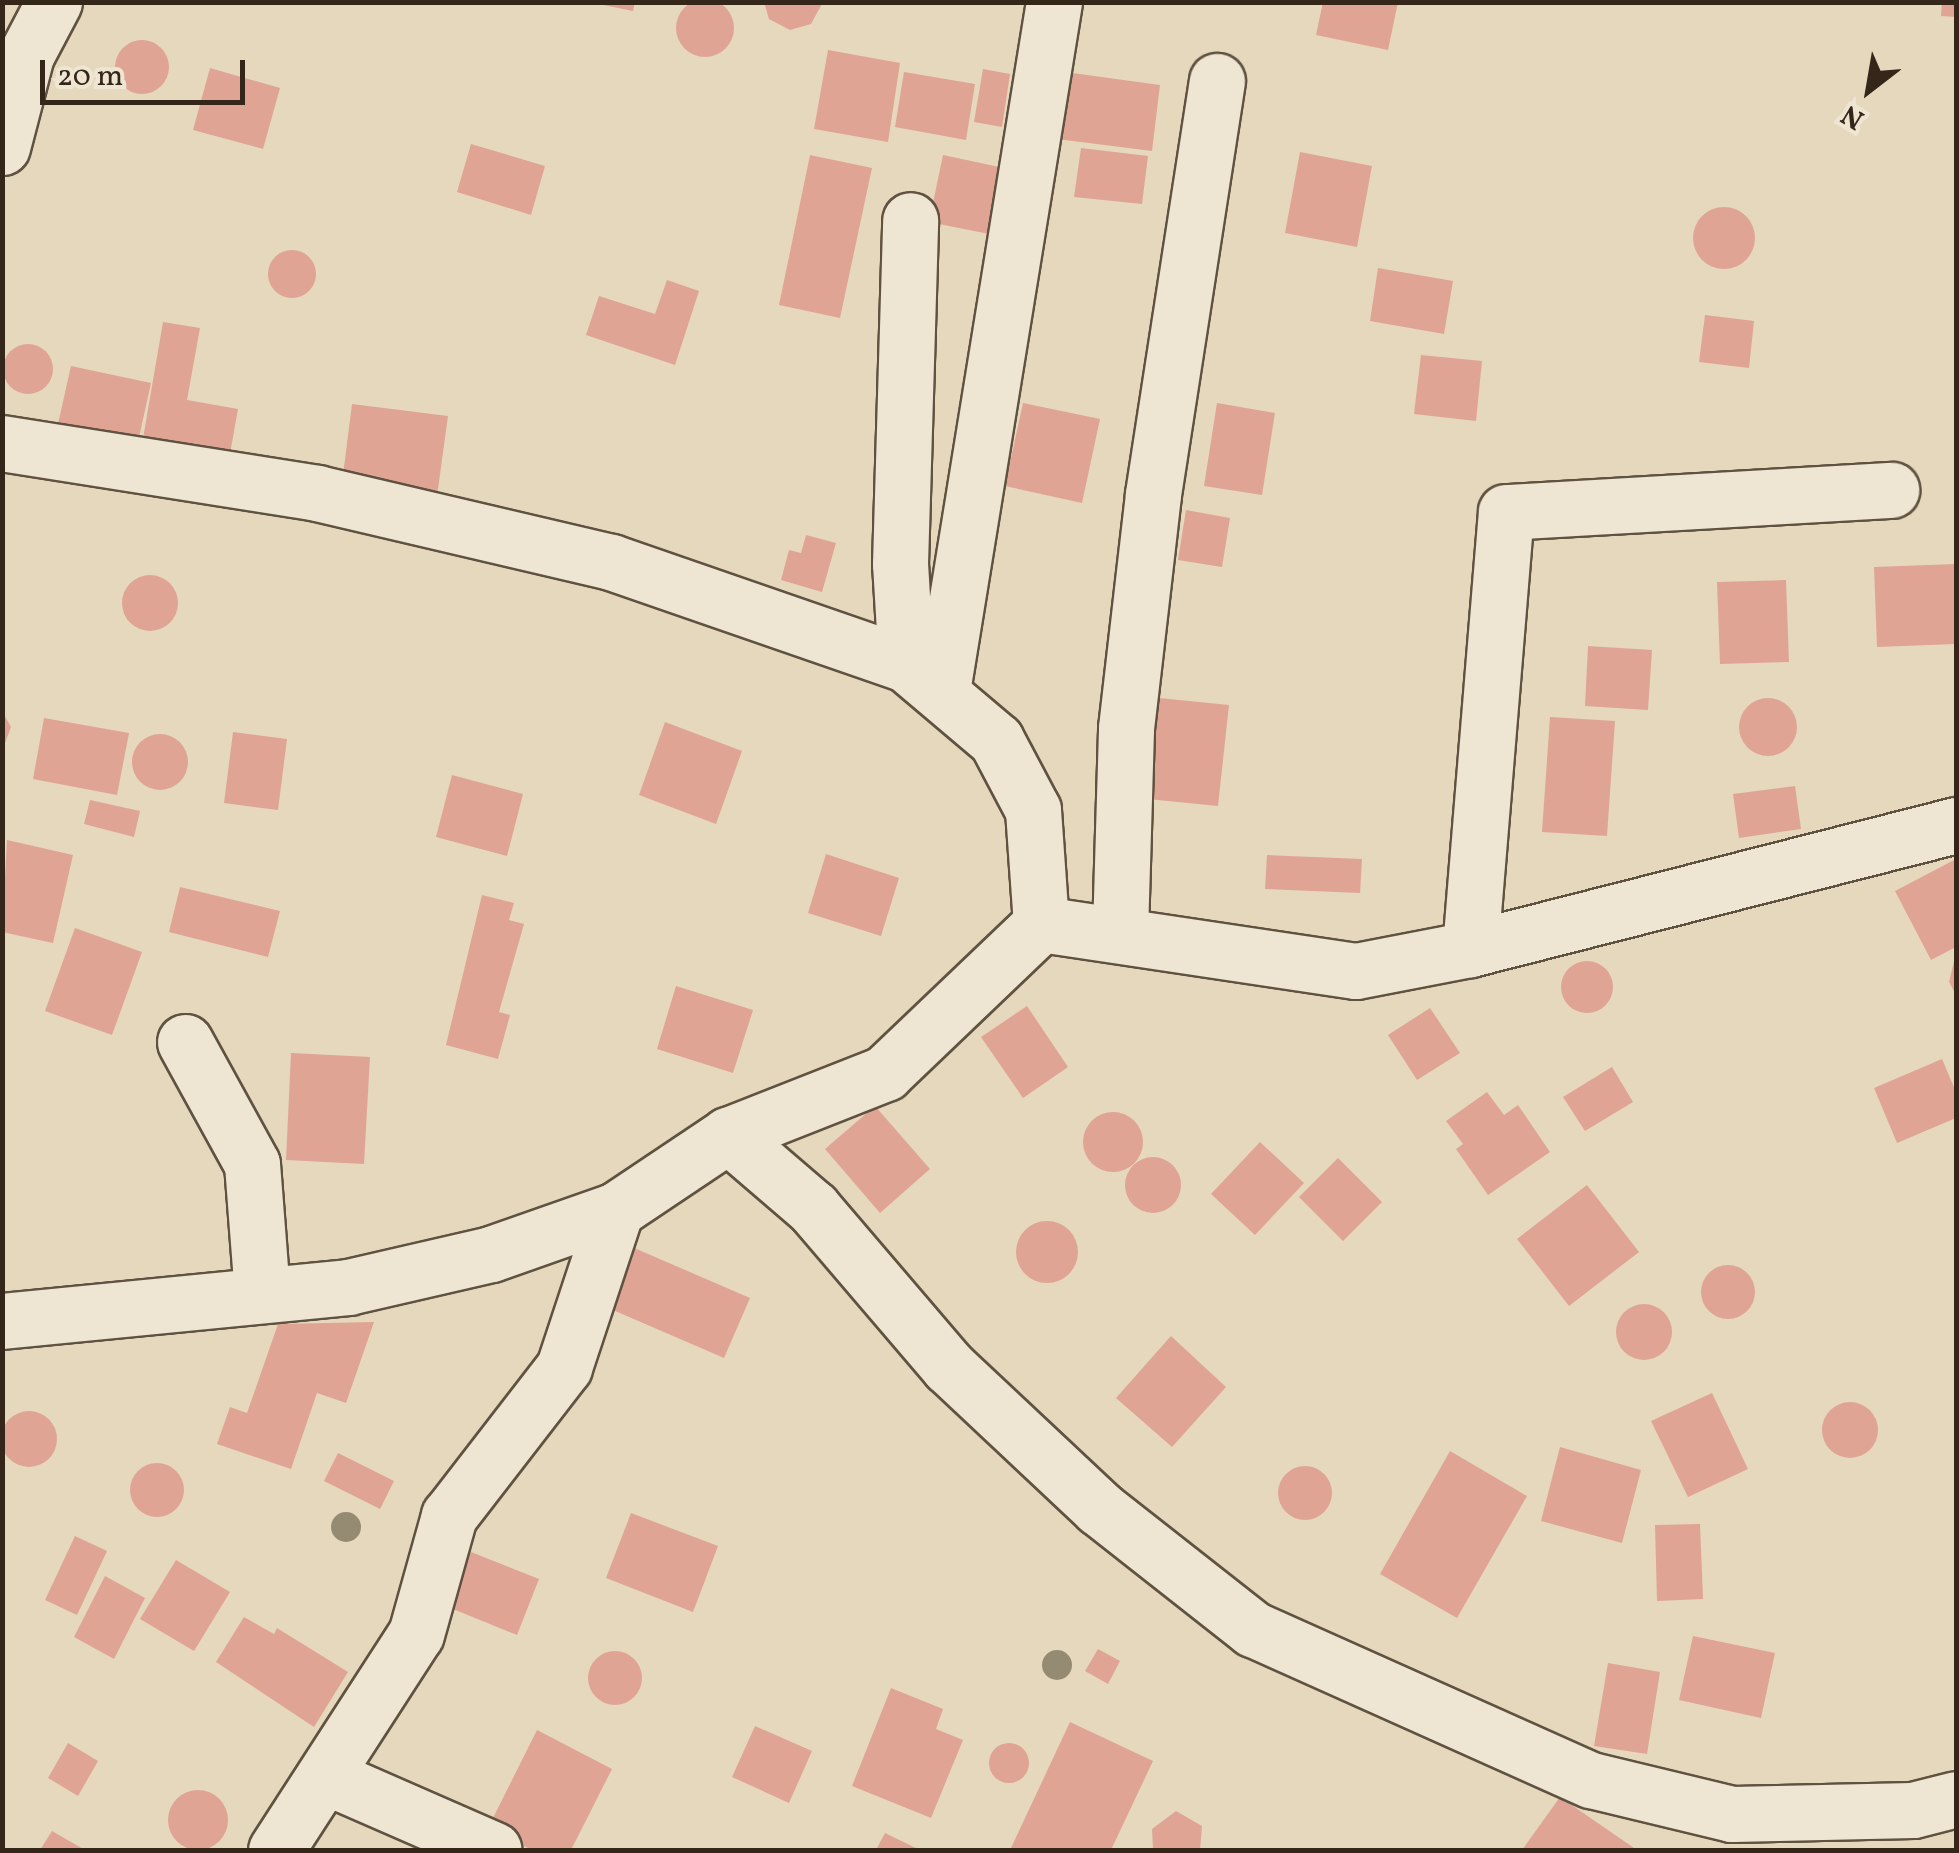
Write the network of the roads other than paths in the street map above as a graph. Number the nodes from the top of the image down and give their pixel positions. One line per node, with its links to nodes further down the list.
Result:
1 (54, 2): 4 (street)
2 (1054, 2): 8 (street)
3 (1217, 81): 11 (street)
4 (2, 147)
5 (910, 220): 8 (street)
6 (2, 444): 8 (street)
7 (1891, 490): 12 (street)
8 (924, 677): 10 (street)
9 (1956, 825): 12 (street)
10 (1041, 924): 11 (street); 14 (street)
11 (1120, 932): 12 (street)
12 (1470, 950)
13 (186, 1042): 16 (street)
14 (728, 1135): 15 (street); 19 (street)
15 (616, 1210): 16 (street); 18 (street)
16 (262, 1295): 17 (street)
17 (2, 1321)
18 (325, 1776): 20 (street); 21 (street)
19 (1956, 1799)
20 (276, 1850)
21 (494, 1850)

